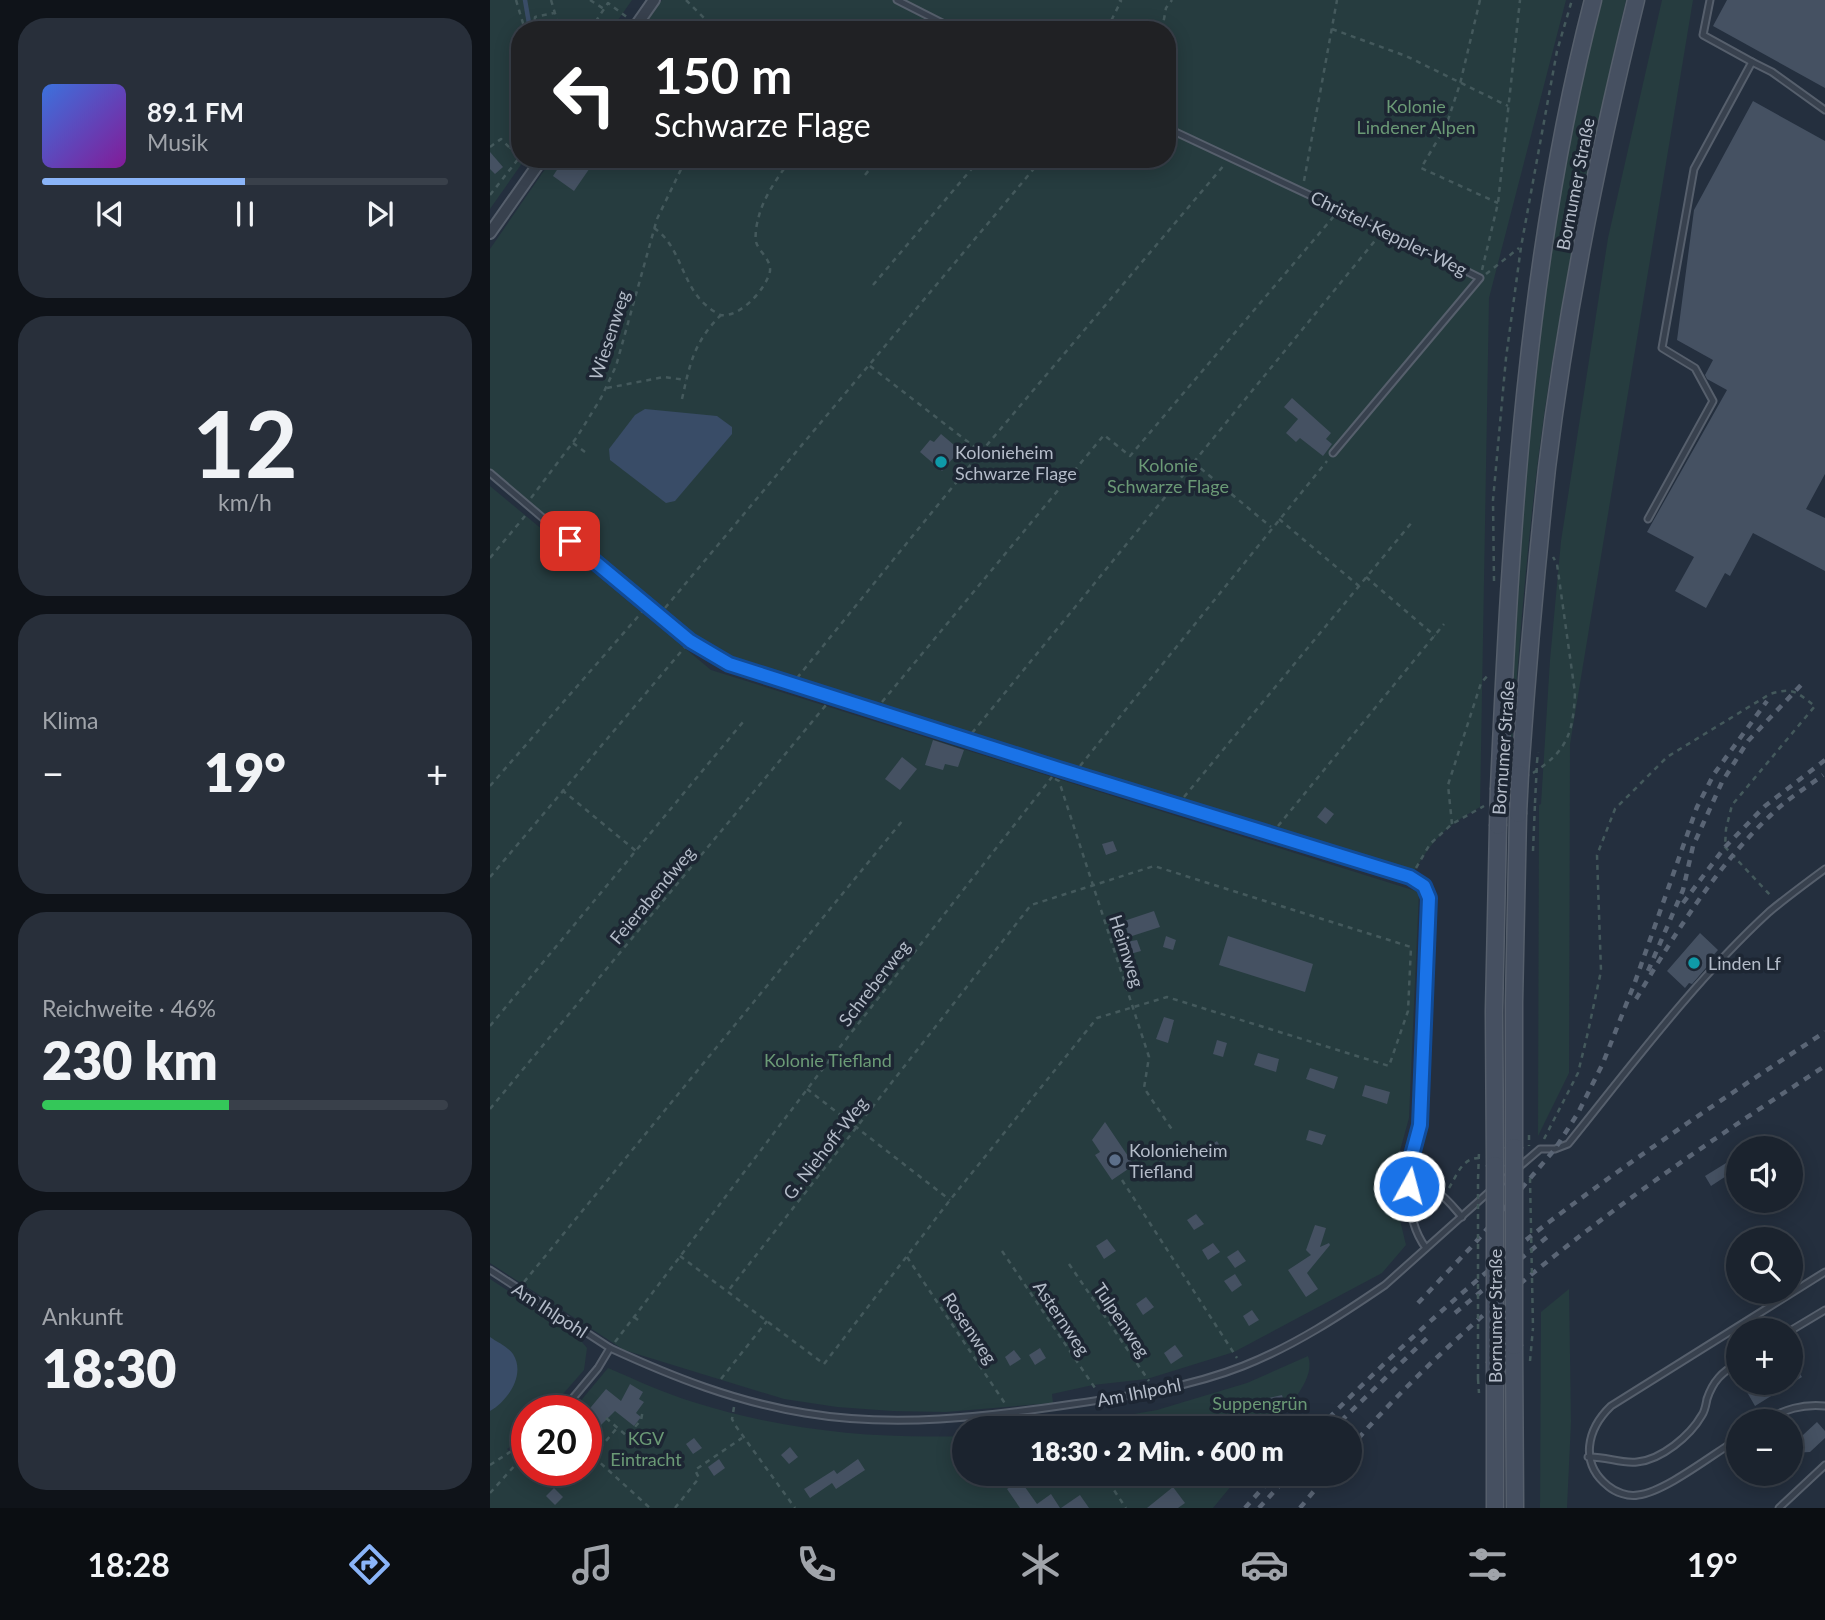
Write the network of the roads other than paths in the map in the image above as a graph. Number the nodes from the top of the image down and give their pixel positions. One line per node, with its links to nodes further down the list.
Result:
1 (654, 0): 6 (street)
2 (897, 0): 7 (lane)
3 (1593, 0): 32 (main road, Bornumer Straße, bridge)
4 (1636, 0): 33 (main road, Bornumer Straße, bridge)
5 (1710, 0): 8 (lane)
6 (639, 21)
7 (938, 21)
8 (1752, 62): 9 (lane); 15 (lane)
9 (1825, 110)
10 (1176, 132): 13 (lane, Christel-Keppler-Weg)
11 (535, 168): 12 (street)
12 (490, 233)
13 (1333, 453)
14 (490, 473): 17 (lane)
15 (1648, 519)
16 (1825, 869): 18 (lane, Am Ihlpohl)
17 (1409, 1186): 18 (lane); 19 (lane)
18 (1462, 1217): 19 (lane, Am Ihlpohl)
19 (1426, 1248): 24 (lane, Am Ihlpohl)
20 (490, 1270): 24 (lane, Am Ihlpohl)
21 (1825, 1272): 30 (lane)
22 (1825, 1310): 23 (lane)
23 (1803, 1323)
24 (610, 1348): 26 (lane)
25 (1726, 1370): 30 (lane)
26 (576, 1395)
27 (1825, 1406): 28 (lane)
28 (1789, 1409)
29 (1726, 1447): 30 (lane)
30 (1588, 1457)
31 (1825, 1465): 34 (lane)
32 (1495, 1508)
33 (1515, 1508)
34 (1779, 1508)

